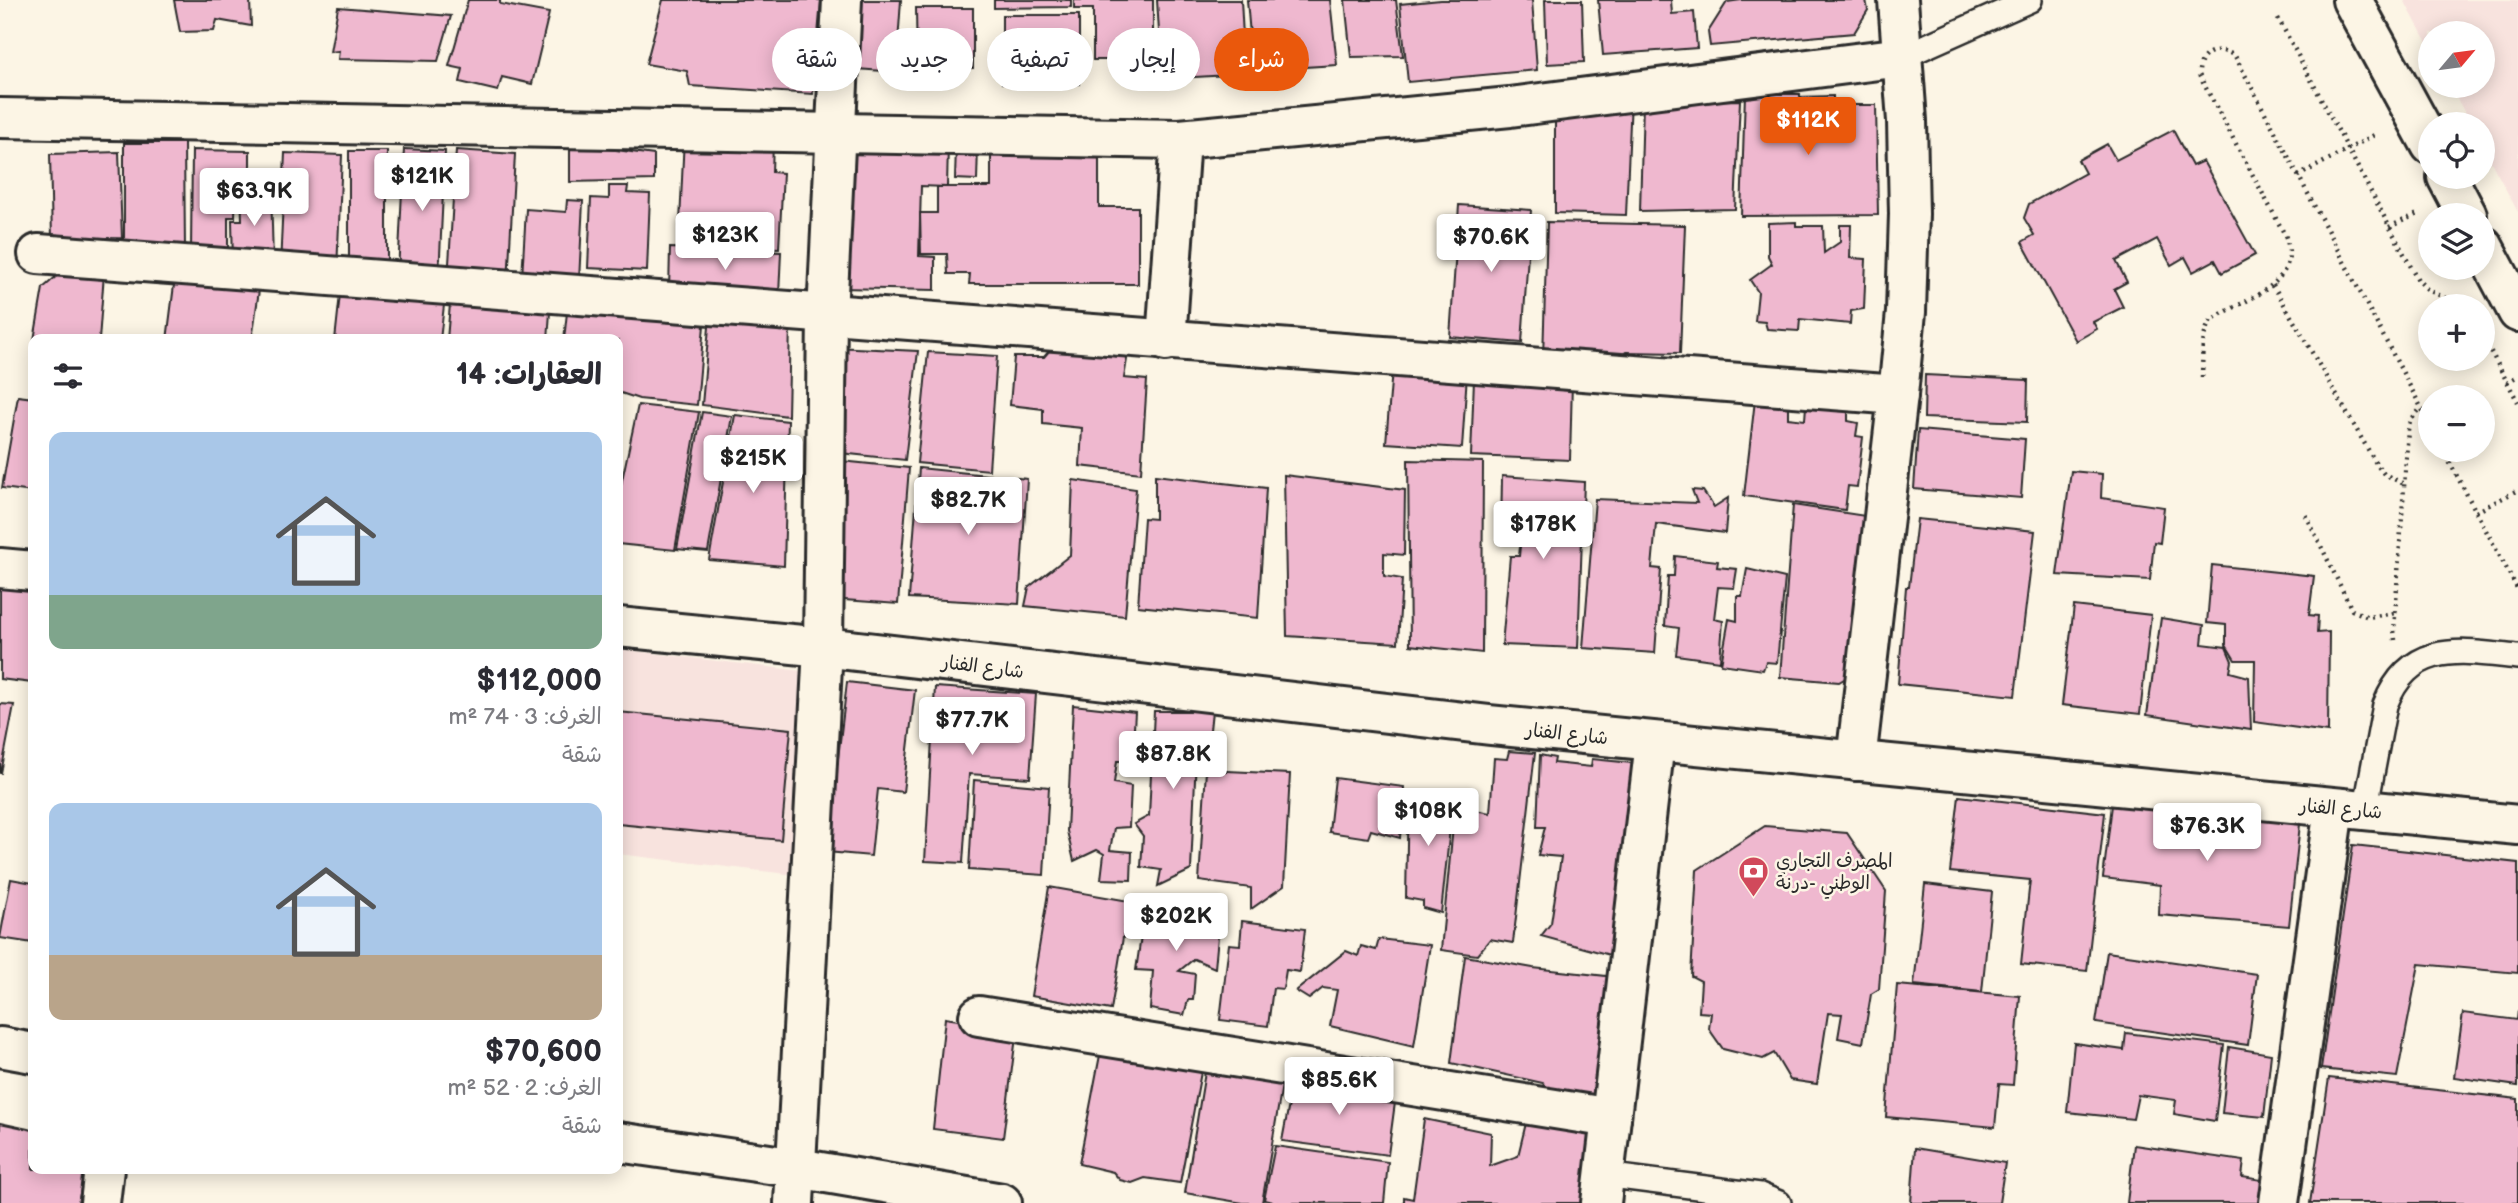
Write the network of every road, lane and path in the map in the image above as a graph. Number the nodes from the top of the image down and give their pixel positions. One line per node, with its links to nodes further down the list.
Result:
1 (842, 0): 10 (street)
2 (1898, 0): 6 (street)
3 (2030, 0): 6 (lane)
4 (2352, 0): 8 (street)
5 (2278, 18): 12 (path)
6 (1902, 57): 11 (street); 25 (street)
7 (0, 118): 10 (street)
8 (2418, 122)
9 (2418, 130): 12 (path)
10 (835, 134): 11 (street); 19 (street)
11 (1180, 139): 20 (street)
12 (2347, 149): 13 (path); 17 (path)
13 (2298, 176): 16 (path); 26 (path)
14 (38, 254): 19 (street)
15 (2495, 269): 18 (street)
16 (2273, 285): 23 (path); 30 (path)
17 (2437, 294)
18 (2518, 312)
19 (827, 315): 20 (street); 39 (street)
20 (1166, 341): 25 (street)
21 (2495, 360): 24 (path)
22 (2518, 376): 24 (path)
23 (2202, 377)
24 (2507, 382): 27 (path)
25 (1898, 395): 43 (street)
26 (2418, 402)
27 (2518, 402)
28 (2418, 412): 30 (path)
29 (2449, 462): 32 (path)
30 (2404, 484): 37 (path)
31 (2518, 490): 32 (path)
32 (2476, 512): 36 (path)
33 (2306, 515): 37 (path)
34 (0, 568): 35 (street)
35 (28, 571)
36 (2518, 590)
37 (2395, 613): 41 (path)
38 (623, 627): 39 (street, شارع الفنار)
39 (823, 647): 42 (street, شارع الفنار); 52 (street)
40 (2518, 657): 41 (lane)
41 (2401, 675): 44 (lane)
42 (1655, 742): 43 (street, شارع الفنار); 49 (street)
43 (1856, 761): 44 (street, شارع الفنار)
44 (2349, 809): 45 (street, شارع الفنار); 57 (street)
45 (2518, 825)
46 (979, 1016): 49 (street)
47 (0, 1048): 48 (street)
48 (28, 1052)
49 (1611, 1118): 53 (street)
50 (623, 1143): 52 (street)
51 (103, 1174): 54 (street)
52 (795, 1186): 55 (street)
53 (1603, 1189): 56 (lane)
54 (100, 1203)
55 (1002, 1203)
56 (1779, 1203)
57 (2279, 1203)

